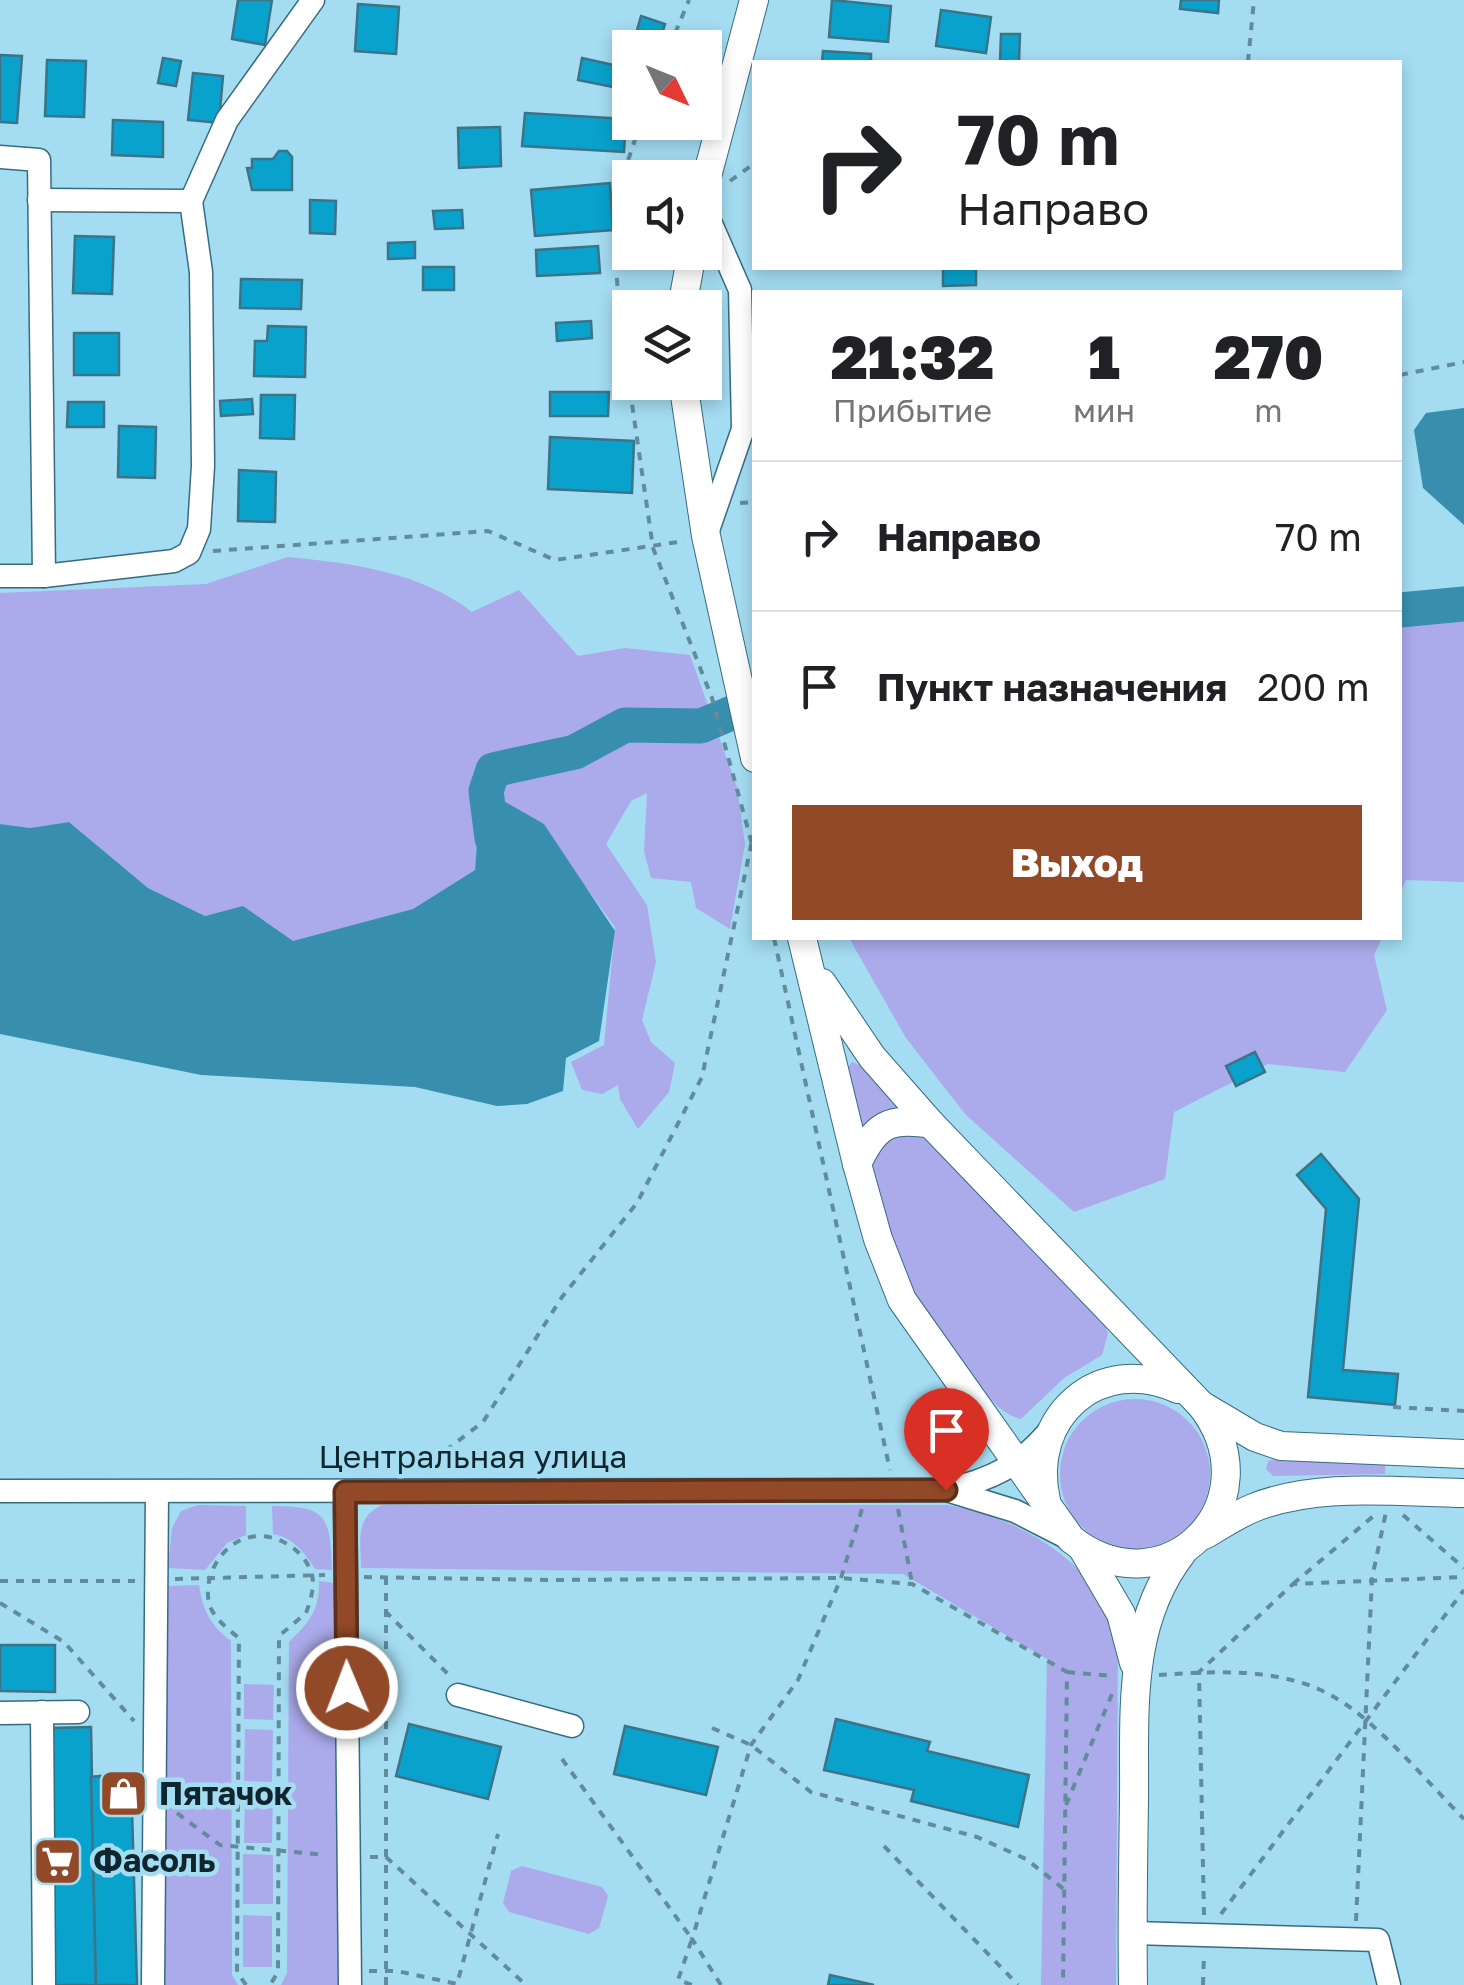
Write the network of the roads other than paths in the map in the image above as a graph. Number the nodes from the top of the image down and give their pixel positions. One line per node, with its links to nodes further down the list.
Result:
1 (313, 0): 6 (street)
2 (754, 0): 4 (main road)
3 (0, 158): 5 (street)
4 (711, 160)
5 (40, 200): 6 (street); 11 (street)
6 (191, 201): 11 (street)
7 (722, 249): 9 (street)
8 (686, 400): 9 (main road)
9 (706, 536): 12 (main road)
10 (0, 576): 11 (street)
11 (44, 576)
12 (752, 745)
13 (805, 946): 14 (main road); 15 (main road)
14 (932, 1124): 15 (main road); 16 (main road)
15 (857, 1164): 19 (main road)
16 (1193, 1399): 17 (main road); 18 (main road); 26 (main road)
17 (1050, 1430): 19 (street); 25 (main road)
18 (1464, 1454)
19 (1018, 1465): 20 (street); 25 (main road)
20 (946, 1490): 23 (street, Центральная улица); 25 (street)
21 (0, 1491): 22 (street, Центральная улица)
22 (157, 1492): 23 (street, Центральная улица); 36 (street)
23 (345, 1492): 34 (street)
24 (1464, 1494): 26 (main road)
25 (1070, 1536): 26 (main road); 27 (main road)
26 (1192, 1544): 27 (main road)
27 (1136, 1674): 33 (main road)
28 (466, 1697): 32 (street)
29 (42, 1712): 30 (street); 31 (street); 35 (street)
30 (78, 1712)
31 (0, 1713)
32 (572, 1726)
33 (1132, 1933): 37 (main road); 38 (street)
34 (350, 1978)
35 (44, 1985)
36 (153, 1985)
37 (1134, 1985)
38 (1389, 1985)

